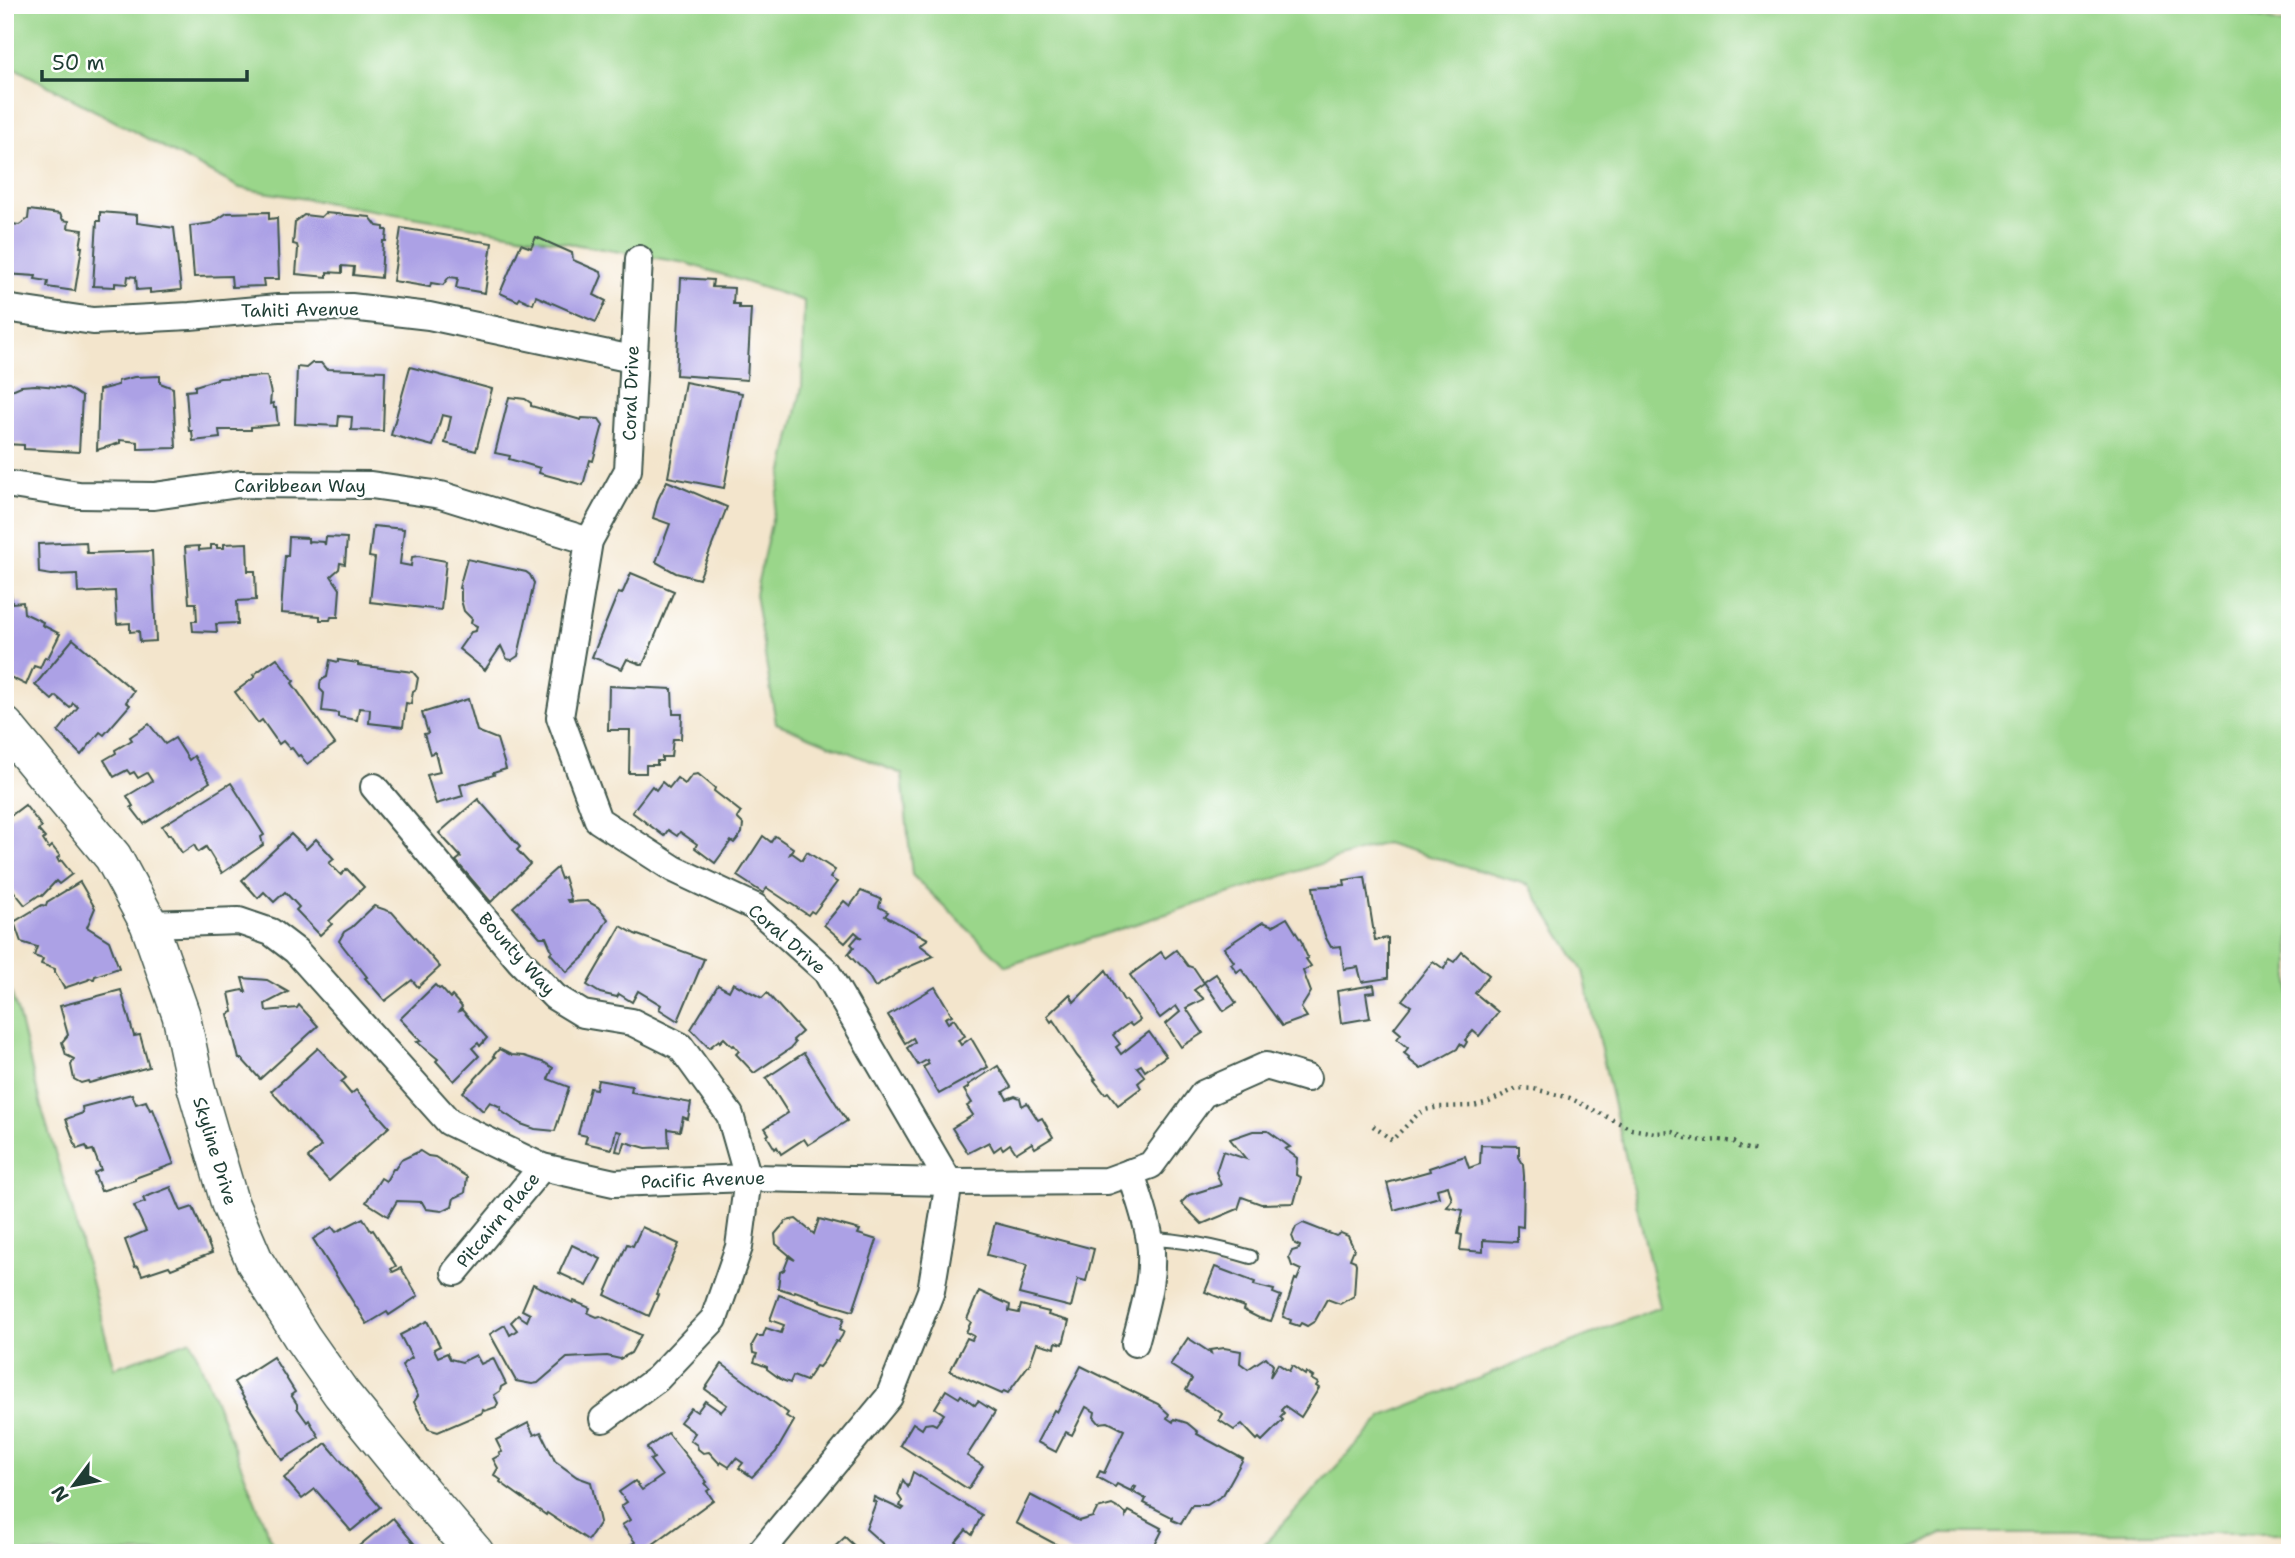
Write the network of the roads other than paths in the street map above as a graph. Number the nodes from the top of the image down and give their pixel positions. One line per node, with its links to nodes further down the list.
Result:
1 (639, 259): 3 (street, Coral Drive)
2 (5, 308): 3 (street, Tahiti Avenue)
3 (632, 359): 5 (street, Coral Drive)
4 (5, 484): 5 (street, Caribbean Way)
5 (589, 541): 13 (street, Coral Drive)
6 (5, 726): 8 (street, Skyline Drive)
7 (374, 787): 12 (street, Bounty Way)
8 (149, 924): 10 (street, Pacific Avenue); 19 (street, Skyline Drive)
9 (1307, 1078): 11 (street, Pacific Avenue)
10 (542, 1167): 12 (street, Pacific Avenue); 16 (street, Pitcairn Place)
11 (1130, 1172): 13 (street, Pacific Avenue); 14 (street)
12 (748, 1178): 13 (street, Pacific Avenue); 18 (street, Bounty Way)
13 (949, 1182): 20 (street)
14 (1150, 1239): 15 (lane); 17 (street)
15 (1251, 1257)
16 (454, 1272)
17 (1135, 1343)
18 (603, 1419)
19 (475, 1553)
20 (760, 1553)

